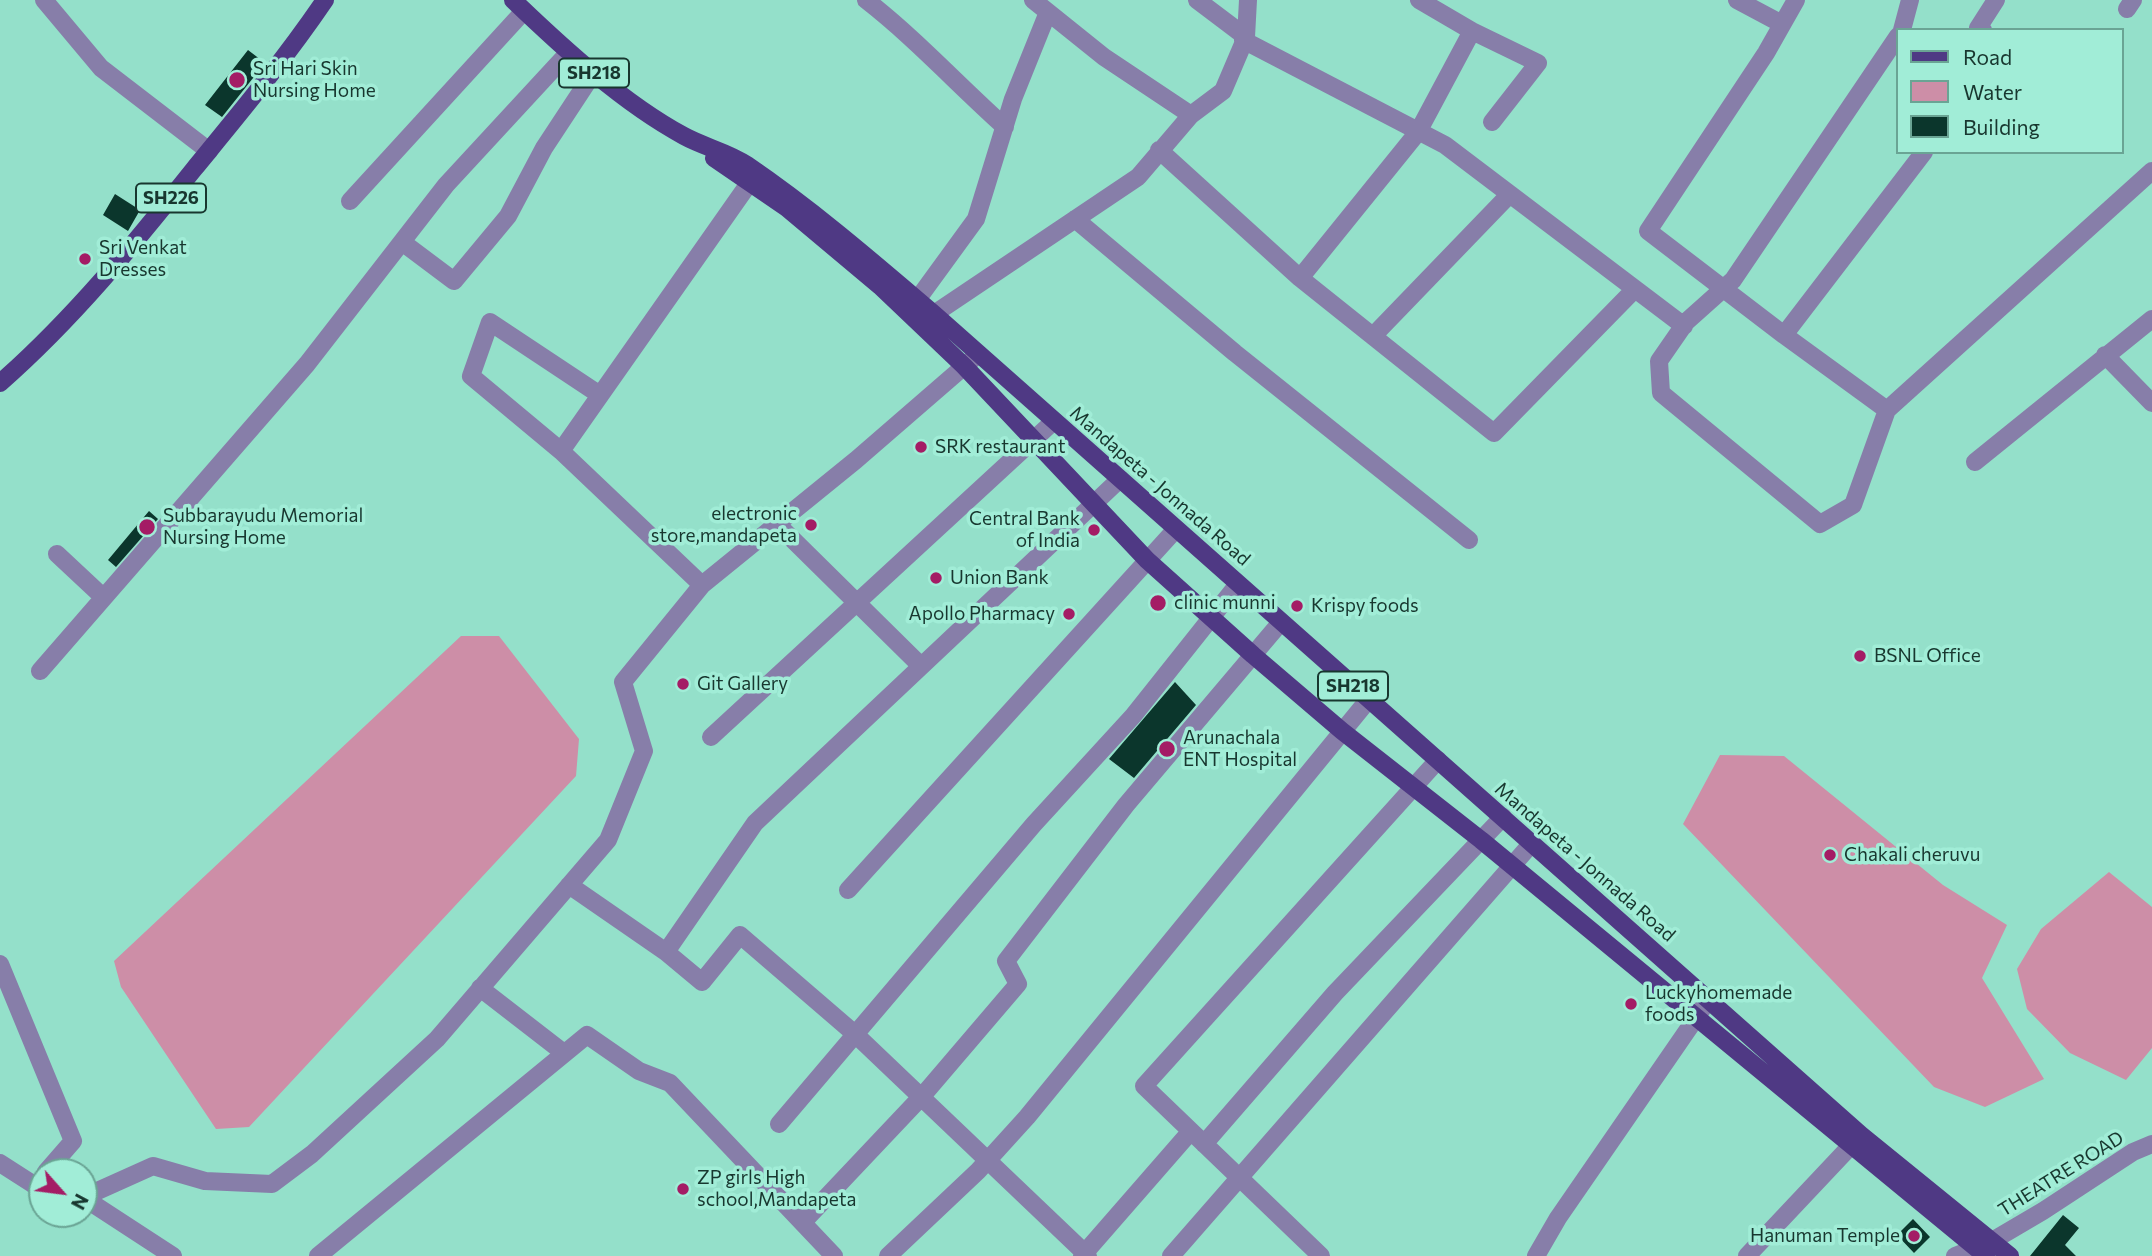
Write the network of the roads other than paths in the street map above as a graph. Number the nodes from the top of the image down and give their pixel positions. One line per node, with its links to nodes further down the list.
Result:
1 (44, 0): 26 (street)
2 (326, 0): 26 (main road, SH226)
3 (866, 0): 23 (street)
4 (1197, 0): 17 (street)
5 (1248, 0): 17 (street)
6 (1419, 0): 16 (street)
7 (1737, 0): 13 (street)
8 (1796, 0): 13 (street)
9 (1910, 0): 14 (street)
10 (1996, 0): 15 (street)
11 (1038, 3): 21 (street); 23 (street)
12 (519, 5): 19 (main road, Mandapeta - Jonnada Road / SH218); 31 (street)
13 (1782, 24): 35 (street)
14 (1903, 28)
15 (1978, 28)
16 (1472, 31): 22 (street); 24 (street)
17 (1244, 38): 21 (street); 24 (street)
18 (1896, 39): 35 (street)
19 (568, 53): 20 (main road, Mandapeta - Jonnada Road / SH218); 33 (street)
20 (594, 72): 29 (main road, Mandapeta - Jonnada Road / SH218); 33 (street)
21 (1191, 115): 25 (street)
22 (1492, 122)
23 (1005, 127): 37 (street)
24 (1418, 132): 30 (street); 34 (street)
25 (1159, 150): 32 (street); 34 (street)
26 (209, 151): 46 (main road, SH226)
27 (1922, 154): 41 (street)
28 (2152, 171): 49 (street)
29 (753, 178): 37 (main road, Mandapeta - Jonnada Road / SH218); 45 (main road, SH218); 47 (street)
30 (1510, 194): 36 (street); 42 (street)
31 (350, 201)
32 (1075, 219): 38 (street); 58 (street)
33 (402, 242): 63 (street)
34 (1300, 278): 42 (street)
35 (1725, 288): 40 (street); 41 (street)
36 (1635, 289): 40 (street); 42 (street)
37 (917, 299): 38 (main road, Mandapeta - Jonnada Road / SH218)
38 (934, 314): 43 (main road, Mandapeta - Jonnada Road / SH218)
39 (2152, 319): 44 (street)
40 (1684, 326): 49 (street)
41 (1784, 335): 49 (street)
42 (1373, 336)
43 (979, 354): 45 (street); 50 (main road, Mandapeta - Jonnada Road / SH218)
44 (2105, 355): 48 (street); 53 (street)
45 (964, 366): 51 (main road, SH218); 56 (street)
46 (0, 383)
47 (600, 395): 52 (street); 52 (street)
48 (2152, 403)
49 (1887, 410)
50 (1054, 421): 51 (street); 54 (main road, Mandapeta - Jonnada Road / SH218)
51 (1034, 440): 55 (main road, SH218); 64 (street)
52 (561, 451): 62 (street)
53 (1975, 462)
54 (1120, 479): 55 (street); 57 (main road, Mandapeta - Jonnada Road / SH218)
55 (1094, 503): 60 (main road, SH218); 68 (street)
56 (777, 524): 62 (street); 64 (street)
57 (1176, 529): 60 (street); 61 (main road, Mandapeta - Jonnada Road / SH218)
58 (1469, 540)
59 (57, 554): 63 (street)
60 (1147, 560): 65 (main road, SH218); 80 (street)
61 (1238, 584): 65 (street); 66 (main road, Mandapeta - Jonnada Road / SH218)
62 (702, 585): 79 (street)
63 (103, 597): 69 (street)
64 (855, 604): 68 (street); 72 (street)
65 (1212, 617): 67 (main road, SH218); 86 (street)
66 (1281, 622): 67 (street); 70 (main road, Mandapeta - Jonnada Road / SH218)
67 (1253, 654): 71 (main road, SH218); 88 (street)
68 (921, 666): 81 (street)
69 (40, 671)
70 (1368, 699): 71 (street); 73 (main road, Mandapeta - Jonnada Road / SH218)
71 (1342, 731): 74 (main road, SH218); 94 (street)
72 (711, 737)
73 (1438, 760): 74 (street); 75 (main road, Mandapeta - Jonnada Road / SH218)
74 (1414, 787): 76 (main road, SH218); 90 (street)
75 (1503, 817): 76 (street); 77 (main road, Mandapeta - Jonnada Road / SH218)
76 (1481, 840): 78 (main road, SH218); 90 (street)
77 (1532, 843): 78 (street); 84 (main road, Mandapeta - Jonnada Road / SH218)
78 (1512, 867): 85 (main road, SH218); 97 (street)
79 (569, 885): 81 (street); 83 (street)
80 (848, 890)
81 (666, 952): 86 (street)
82 (0, 964): 93 (street)
83 (480, 988): 87 (street); 98 (street)
84 (1709, 999): 85 (street); 91 (main road, Mandapeta - Jonnada Road / SH218)
85 (1696, 1017): 91 (main road, SH218); 109 (street)
86 (855, 1034): 88 (street); 89 (street)
87 (564, 1053): 100 (street); 104 (street)
88 (922, 1097): 94 (street); 100 (street)
89 (779, 1125)
90 (1197, 1138): 97 (street); 102 (street)
91 (1856, 1141): 101 (main road, Mandapeta - Jonnada Road / SH218); 110 (street)
92 (2152, 1144): 101 (street, THEATRE ROAD)
93 (59, 1158)
94 (989, 1159): 102 (street); 106 (street)
95 (0, 1163): 96 (street)
96 (28, 1175)
97 (1239, 1178): 107 (street); 108 (street)
98 (98, 1192)
99 (98, 1207): 103 (street)
100 (803, 1222): 105 (street)
101 (1985, 1248): 111 (street, THEATRE ROAD); 112 (main road, Mandapeta - Jonnada Road / SH218)
102 (1085, 1255)
103 (173, 1256)
104 (318, 1256)
105 (834, 1256)
106 (888, 1256)
107 (1171, 1256)
108 (1321, 1256)
109 (1536, 1256)
110 (1747, 1256)
111 (1955, 1256)
112 (2010, 1256)

